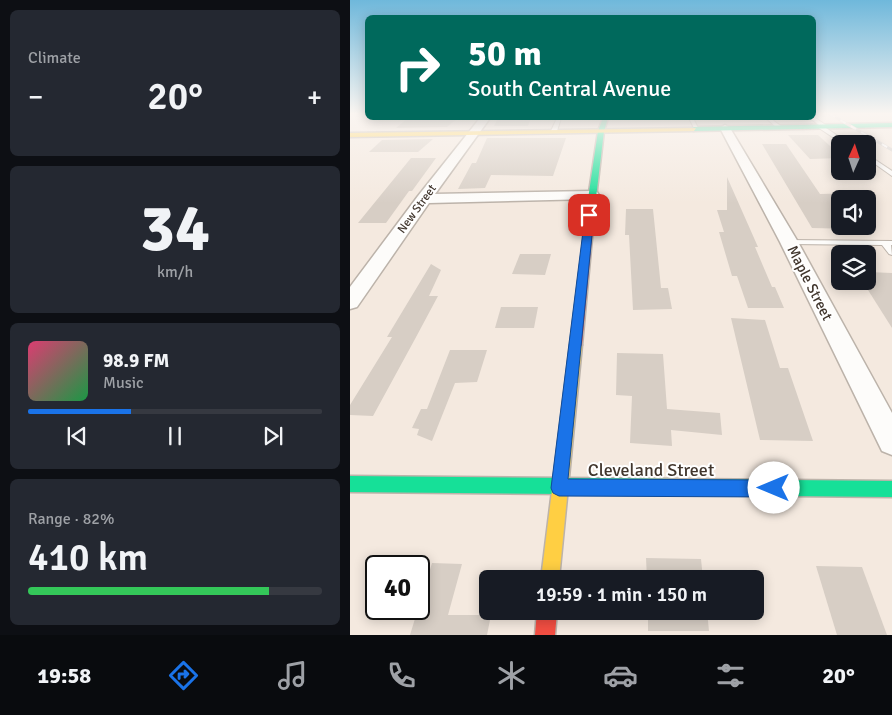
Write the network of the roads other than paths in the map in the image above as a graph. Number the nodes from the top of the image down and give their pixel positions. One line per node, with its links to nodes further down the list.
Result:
1 (464, 144): 7 (street, New Street)
2 (599, 144): 6 (main road)
3 (734, 144): 8 (street, Maple Street)
4 (876, 163): 5 (lane)
5 (892, 174)
6 (592, 195): 7 (street); 14 (main road)
7 (424, 200): 11 (street, New Street)
8 (789, 242): 9 (lane); 12 (street, Maple Street)
9 (888, 243): 10 (lane)
10 (892, 252)
11 (350, 302)
12 (892, 441)
13 (350, 484): 14 (main road, Cleveland Street)
14 (559, 488): 15 (main road, Cleveland Street); 16 (main road)
15 (892, 489)
16 (551, 570)
17 (547, 620): 18 (main road)
18 (545, 635)

